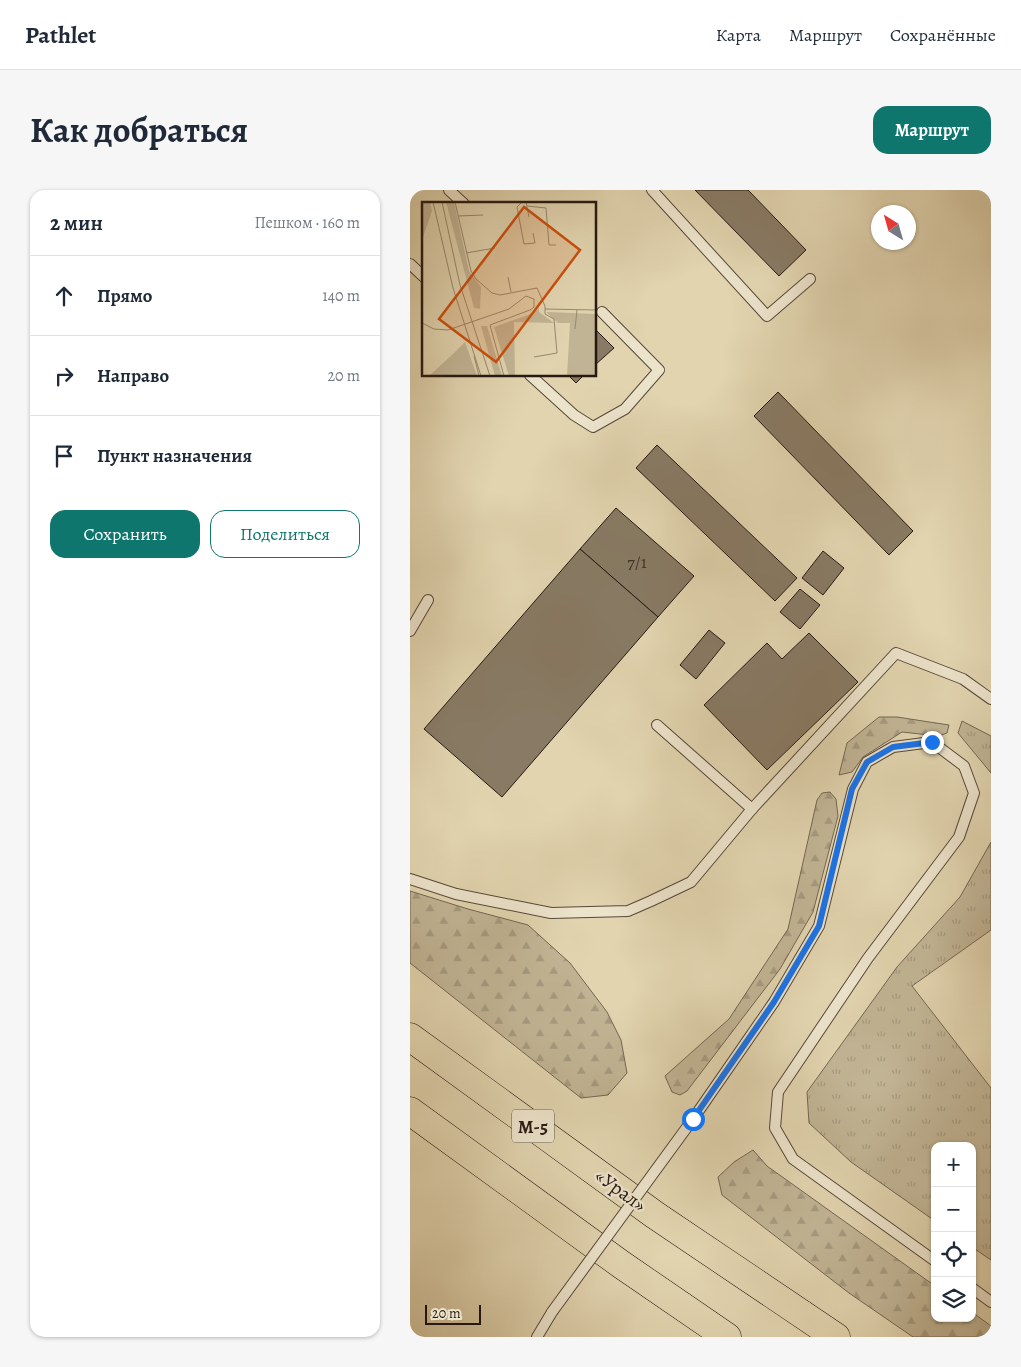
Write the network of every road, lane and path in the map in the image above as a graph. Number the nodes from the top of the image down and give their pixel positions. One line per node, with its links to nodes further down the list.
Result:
1 (449, 190): 3 (lane)
2 (652, 190): 6 (lane)
3 (462, 202)
4 (410, 264): 5 (lane)
5 (422, 275)
6 (810, 279)
7 (602, 312): 8 (lane)
8 (531, 376)
9 (428, 600): 10 (lane)
10 (410, 631)
11 (991, 699): 13 (lane)
12 (657, 726): 13 (lane)
13 (752, 809): 14 (lane)
14 (410, 879)
15 (410, 1037): 22 (main road, «Урал» / М-5)
16 (410, 1111): 21 (main road)
17 (931, 1258): 20 (lane, bridge)
18 (976, 1291): 19 (lane)
19 (991, 1302)
20 (537, 1337)
21 (727, 1337)
22 (836, 1337)

